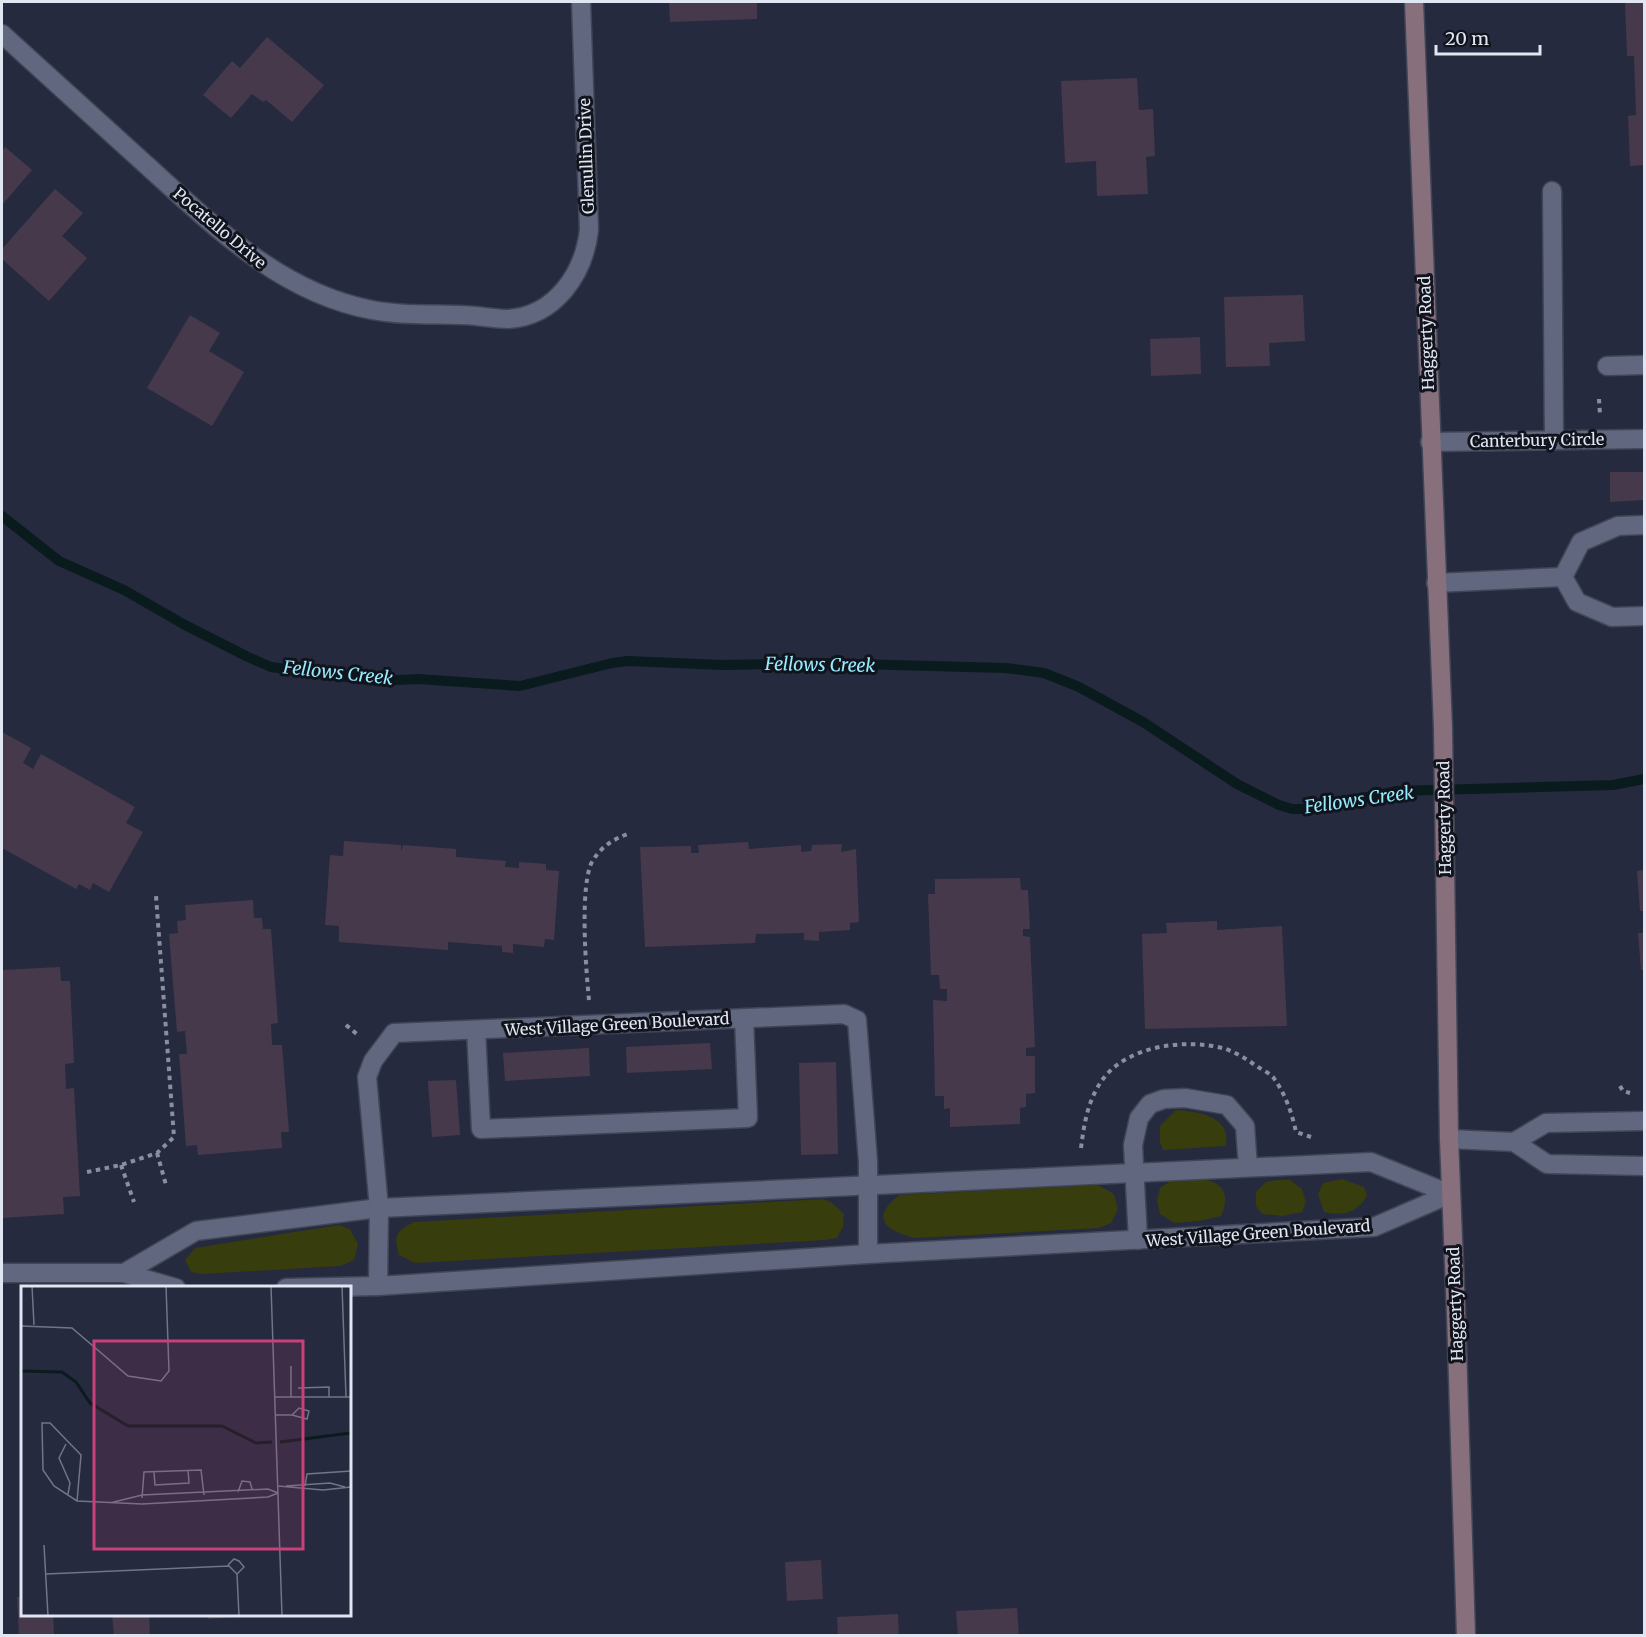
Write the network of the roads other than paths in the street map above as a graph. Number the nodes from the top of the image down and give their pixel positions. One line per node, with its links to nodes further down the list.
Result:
1 (581, 2): 5 (street, Glenullin Drive)
2 (1414, 2): 10 (main road, Haggerty Road)
3 (2, 34): 5 (street, Pocatello Drive)
4 (1552, 191): 9 (street)
5 (555, 299)
6 (1644, 365): 7 (street)
7 (1607, 366)
8 (1644, 439): 9 (street, Canterbury Circle)
9 (1554, 440): 10 (street, Canterbury Circle)
10 (1430, 441): 13 (main road, Haggerty Road)
11 (1644, 525): 12 (street)
12 (1563, 578): 13 (street); 14 (street)
13 (1436, 583): 18 (main road, Haggerty Road)
14 (1644, 616)
15 (744, 1018): 16 (street, West Village Green Boulevard); 16 (street); 23 (street, West Village Green Boulevard)
16 (476, 1030): 25 (street, West Village Green Boulevard)
17 (1644, 1121): 19 (street)
18 (1449, 1139): 19 (street); 24 (main road, Haggerty Road)
19 (1514, 1142): 20 (street)
20 (1644, 1166)
21 (1248, 1167): 22 (street); 22 (street); 24 (street)
22 (1135, 1172): 23 (street); 26 (street)
23 (869, 1184): 25 (street); 27 (street, West Village Green Boulevard)
24 (1450, 1194): 26 (street, West Village Green Boulevard); 33 (main road, Haggerty Road)
25 (379, 1208): 29 (street); 32 (street, West Village Green Boulevard)
26 (1138, 1240): 27 (street, West Village Green Boulevard)
27 (868, 1254): 32 (street, West Village Green Boulevard)
28 (2, 1273): 29 (street)
29 (124, 1273): 30 (street)
30 (172, 1286)
31 (351, 1286): 32 (street, West Village Green Boulevard)
32 (378, 1286)
33 (1466, 1635)

